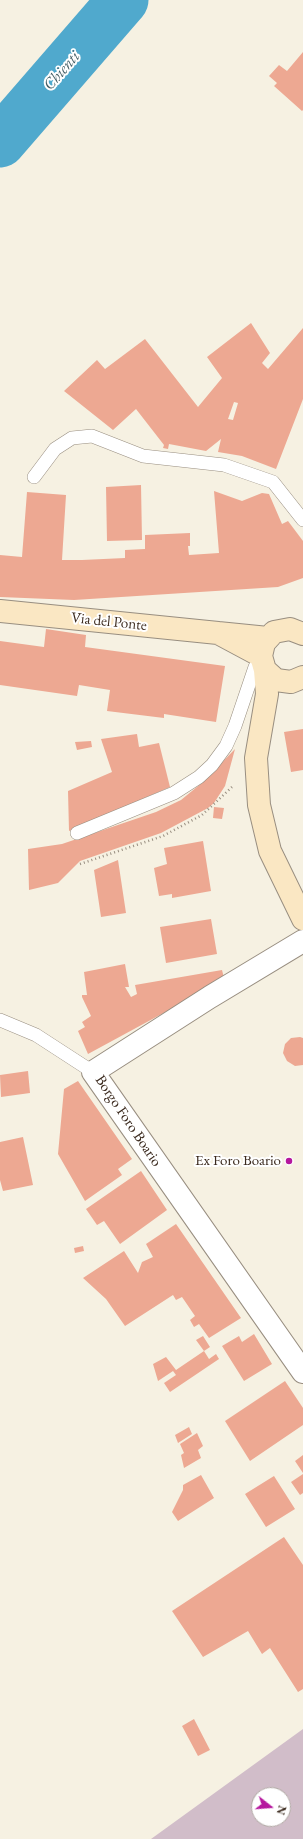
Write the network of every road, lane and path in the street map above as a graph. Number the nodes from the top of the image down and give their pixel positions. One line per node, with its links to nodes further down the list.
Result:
1 (34, 477): 2 (lane)
2 (303, 520)
3 (0, 611): 5 (street, Via del Ponte)
4 (301, 631): 5 (street)
5 (264, 657): 6 (street); 7 (street); 9 (lane)
6 (297, 679): 7 (street)
7 (263, 723): 8 (street)
8 (256, 758): 10 (path); 11 (street)
9 (77, 833)
10 (80, 864)
11 (303, 919)
12 (303, 941): 14 (street, Borgo Foro Boario)
13 (0, 1020): 14 (lane)
14 (93, 1072): 15 (street, Borgo Foro Boario)
15 (303, 1372)

